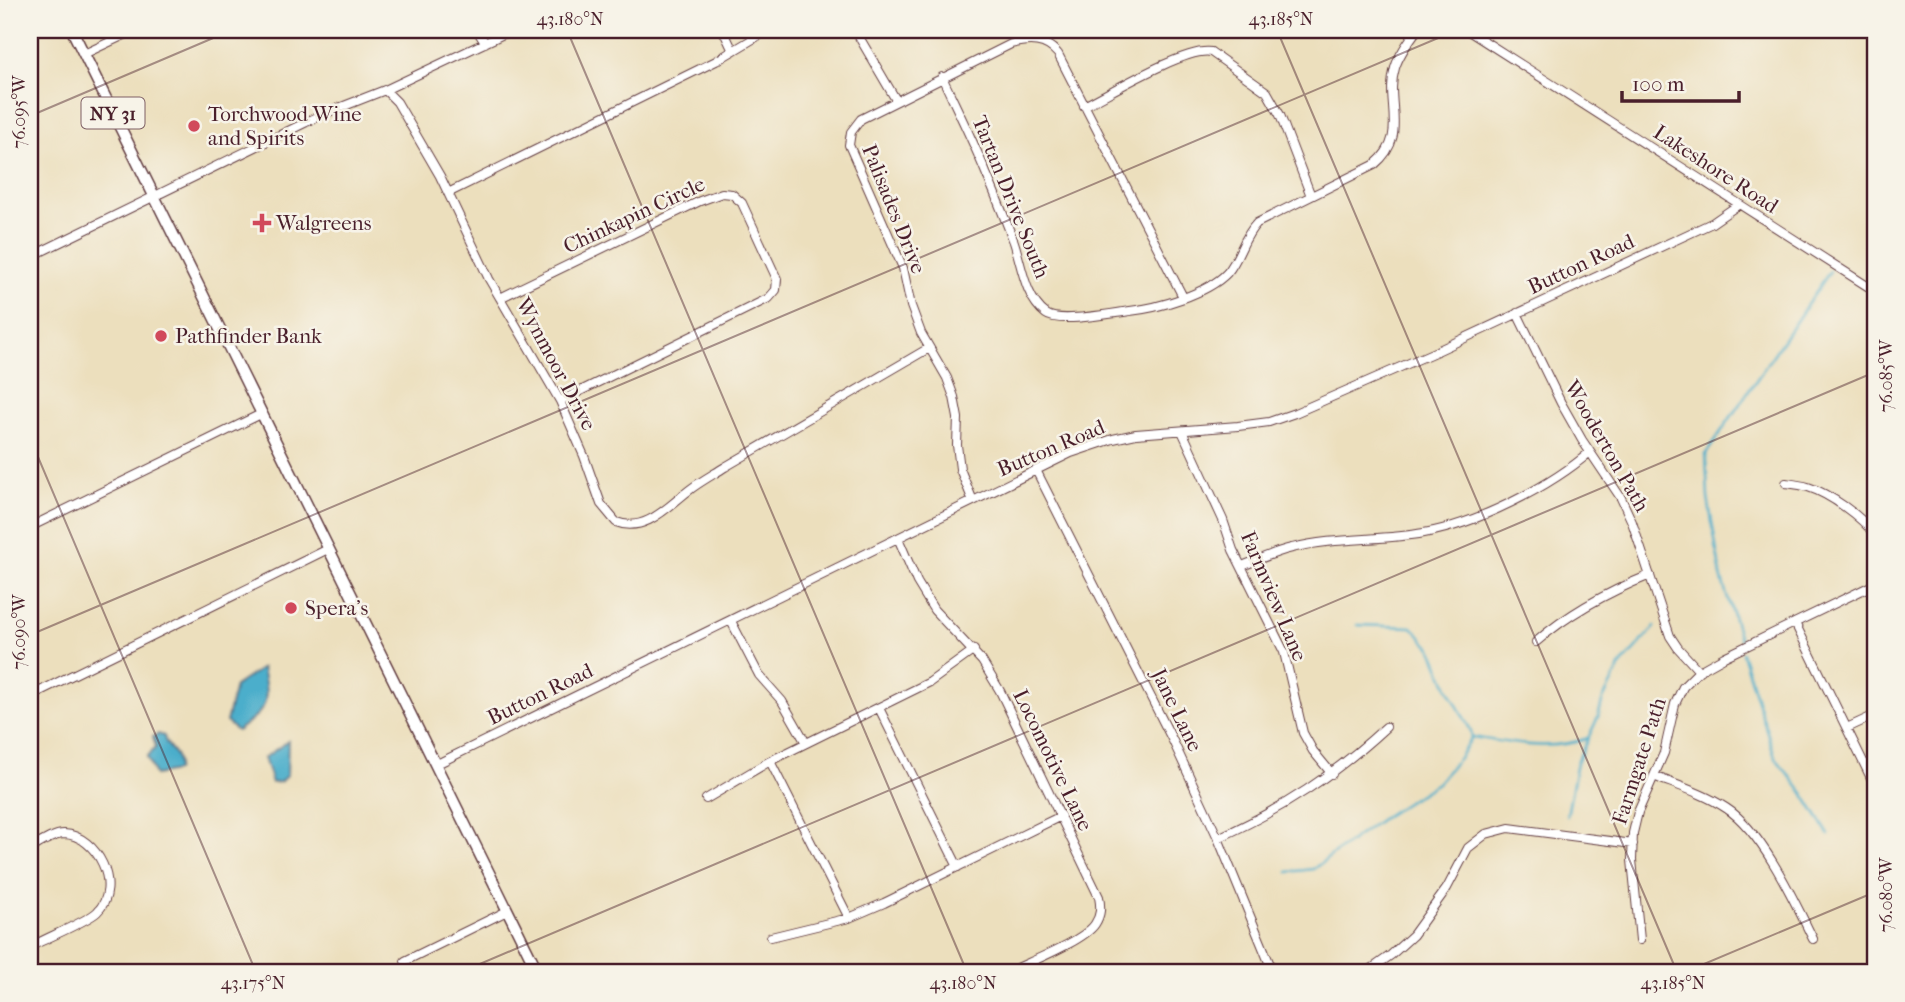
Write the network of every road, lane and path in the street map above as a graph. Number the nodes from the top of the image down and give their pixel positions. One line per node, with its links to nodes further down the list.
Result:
1 (72, 30): 12 (main road, NY 31)
2 (135, 30): 12 (street)
3 (477, 30): 10 (street)
4 (512, 30): 10 (street)
5 (723, 30): 11 (street)
6 (768, 30): 11 (street)
7 (855, 30): 15 (street)
8 (1417, 30): 18 (street)
9 (1467, 30): 20 (street, Lakeshore Road)
10 (485, 43): 14 (street)
11 (733, 51): 17 (street)
12 (84, 54): 19 (main road, NY 31)
13 (942, 77): 15 (street, Palisades Drive); 16 (street, Palisades Drive); 24 (street, Tartan Drive South)
14 (386, 90): 17 (street, Wynmoor Drive); 19 (street)
15 (896, 100): 26 (street, Palisades Drive)
16 (1084, 106): 18 (street); 24 (street, Palisades Drive)
17 (448, 192): 23 (street, Wynmoor Drive)
18 (1311, 195): 24 (street)
19 (154, 196): 21 (street); 28 (main road, NY 31)
20 (1738, 205): 22 (street, Lakeshore Road); 25 (street, Button Road)
21 (30, 257)
22 (1875, 291)
23 (500, 298): 27 (street, Wynmoor Drive); 27 (street, Chinkapin Circle)
24 (1183, 298)
25 (1517, 313): 29 (street, Button Road); 30 (street, Wooderton Path)
26 (929, 348): 27 (street, Wynmoor Drive); 33 (street, Palisades Drive)
27 (561, 401)
28 (261, 414): 34 (street); 37 (main road, NY 31)
29 (1182, 431): 31 (street, Button Road); 38 (street, Farmview Lane)
30 (1590, 453): 38 (street); 39 (street, Wooderton Path)
31 (1036, 470): 33 (street, Button Road); 59 (street, Jane Lane)
32 (1786, 483): 35 (street)
33 (973, 501): 36 (street, Button Road)
34 (30, 527)
35 (1875, 535)
36 (898, 538): 41 (street, Button Road); 44 (street, Locomotive Lane)
37 (328, 549): 46 (street); 53 (main road, NY 31)
38 (1242, 566): 54 (street, Farmview Lane)
39 (1650, 575): 43 (street); 45 (street, Wooderton Path)
40 (1875, 584): 42 (street, Farmgate Path)
41 (731, 621): 51 (street); 53 (street, Button Road)
42 (1795, 623): 45 (street, Farmgate Path); 50 (street)
43 (1536, 642)
44 (974, 650): 47 (street); 58 (street, Locomotive Lane)
45 (1699, 671): 55 (street, Farmgate Path)
46 (30, 696)
47 (879, 708): 51 (street); 62 (street)
48 (1875, 715): 50 (street)
49 (1386, 727): 54 (street)
50 (1847, 728): 56 (street)
51 (806, 743): 52 (street)
52 (770, 761): 57 (street); 64 (street)
53 (435, 765): 63 (main road, NY 31)
54 (1332, 774): 59 (street)
55 (1656, 777): 60 (street, Farmgate Path); 66 (street)
56 (1875, 786)
57 (706, 799)
58 (1061, 816): 62 (street); 70 (street, Locomotive Lane)
59 (1218, 838): 73 (street, Jane Lane)
60 (1633, 844): 67 (street, Farmgate Path); 74 (street)
61 (30, 849): 68 (street)
62 (958, 867): 64 (street)
63 (507, 911): 69 (street); 71 (main road, NY 31)
64 (849, 918): 65 (street)
65 (771, 937)
66 (1813, 939)
67 (1640, 940)
68 (30, 947)
69 (405, 961)
70 (1026, 968): 72 (street, Locomotive Lane)
71 (538, 972)
72 (1009, 972)
73 (1272, 972)
74 (1367, 972)

